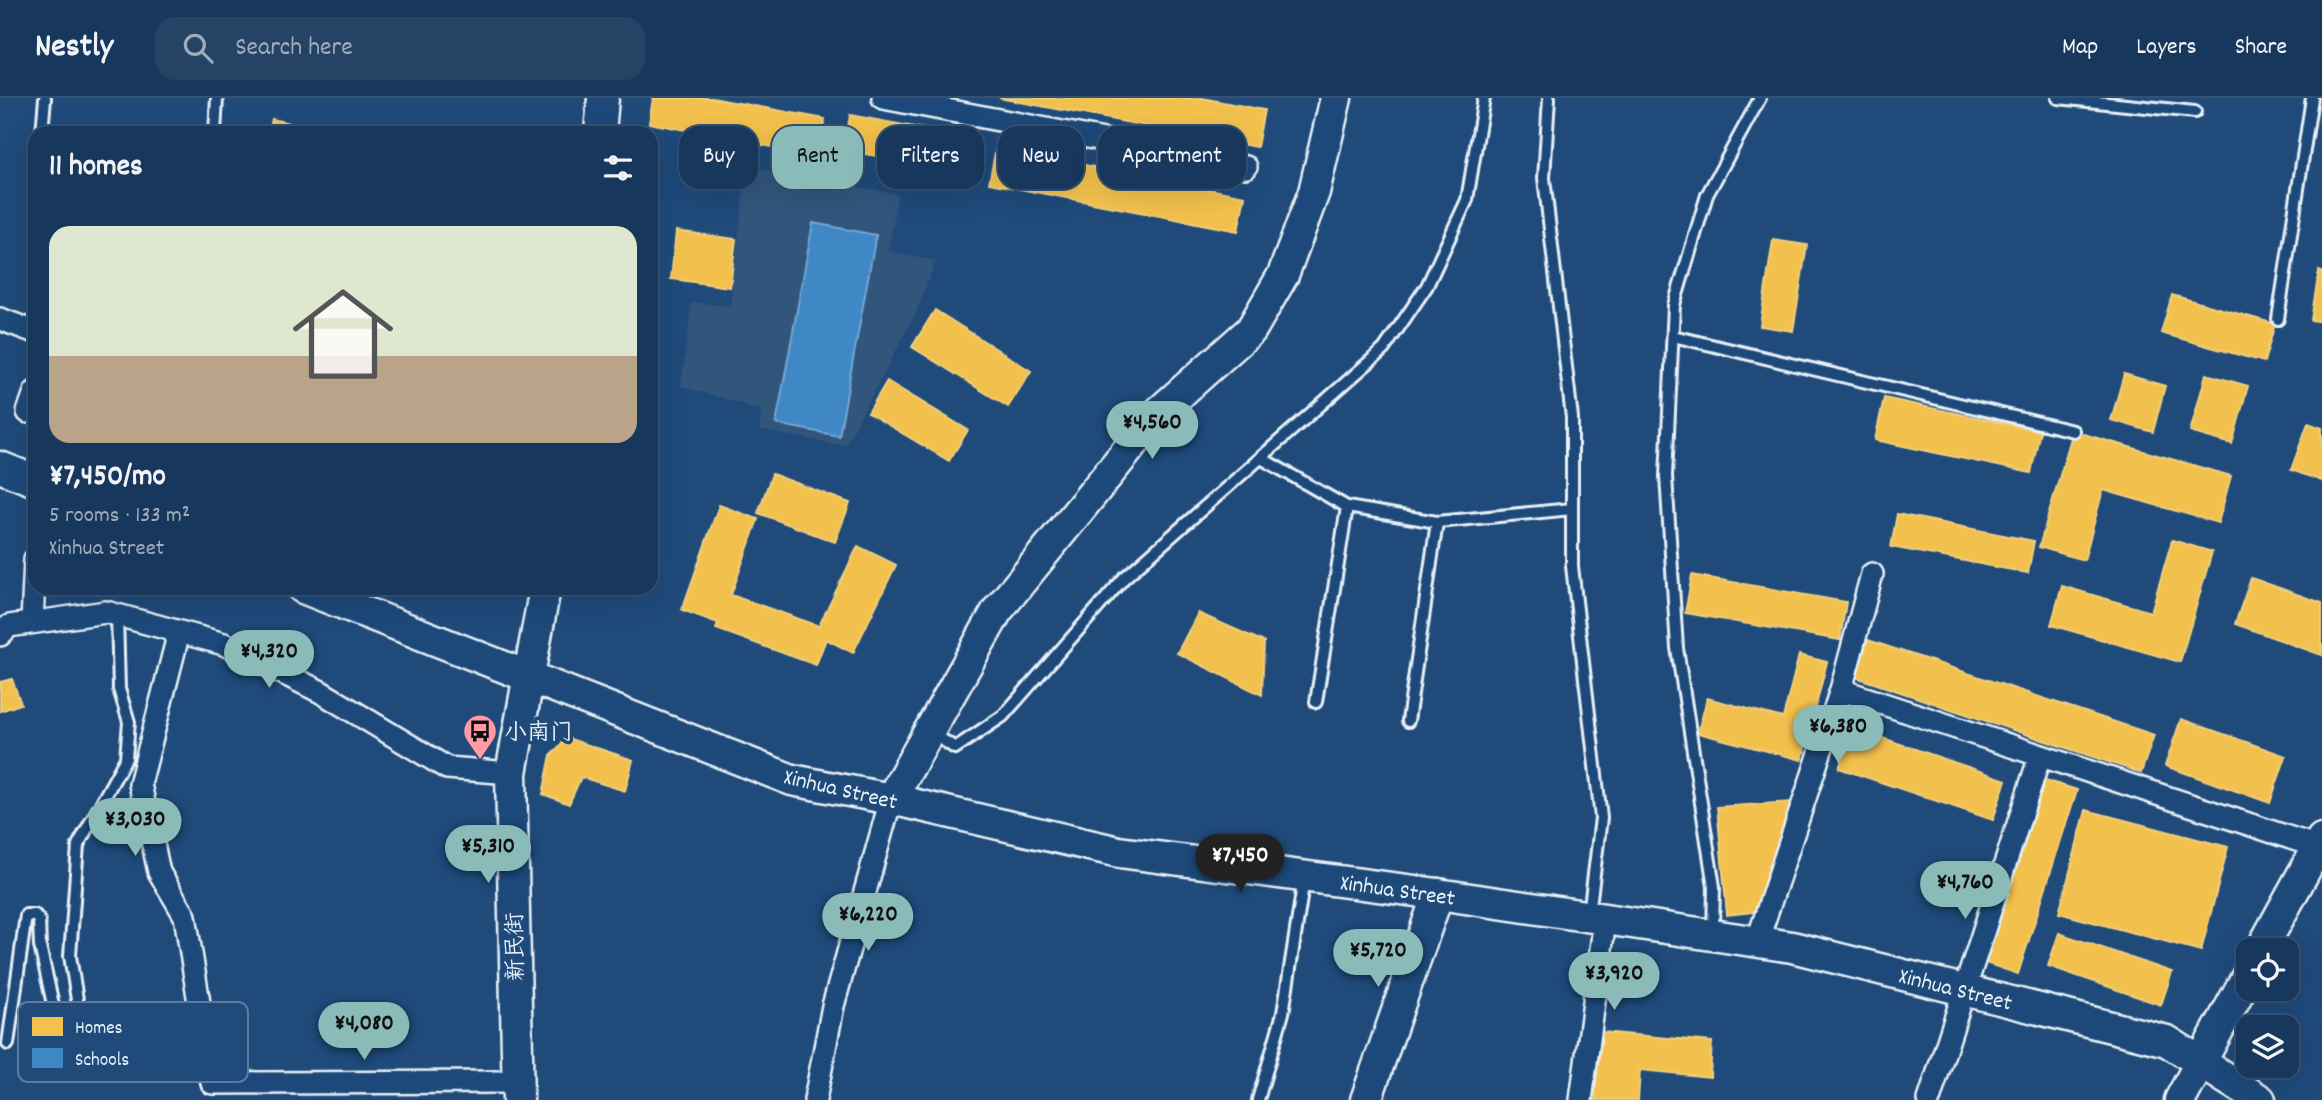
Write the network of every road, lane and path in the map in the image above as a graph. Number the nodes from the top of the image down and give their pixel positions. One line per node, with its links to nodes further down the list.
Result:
1 (45, 98): 12 (lane)
2 (216, 98): 13 (lane)
3 (603, 98): 14 (street)
4 (883, 98): 15 (street)
5 (1336, 98): 39 (street)
6 (1484, 98): 21 (lane)
7 (1549, 98): 25 (lane)
8 (1759, 98): 19 (lane)
9 (2058, 98): 11 (lane)
10 (2312, 98): 16 (lane)
11 (2195, 112)
12 (43, 126)
13 (215, 126)
14 (601, 126)
15 (1098, 139)
16 (2278, 318)
17 (0, 319): 18 (street)
18 (28, 329)
19 (1673, 336): 20 (lane); 47 (lane)
20 (2073, 431)
21 (1261, 458): 24 (lane); 39 (lane)
22 (0, 467): 23 (street)
23 (28, 478)
24 (1347, 507): 26 (lane); 37 (lane)
25 (1572, 509): 26 (lane); 46 (lane)
26 (1437, 522): 38 (lane)
27 (1872, 574): 36 (street)
28 (33, 595): 32 (street)
29 (321, 595): 35 (street, Xinhua Street)
30 (544, 595): 35 (street, 新民街)
31 (117, 615): 32 (street); 33 (street); 53 (lane)
32 (32, 622): 34 (street)
33 (179, 632): 41 (street); 54 (street)
34 (0, 635)
35 (531, 676): 41 (street, 新民街); 42 (street, Xinhua Street)
36 (1841, 690): 40 (street); 49 (street)
37 (1316, 702)
38 (1408, 721)
39 (930, 732): 42 (street)
40 (2040, 756): 43 (street); 50 (street)
41 (511, 773): 58 (street, 新民街)
42 (891, 799): 44 (street, Xinhua Street); 59 (street)
43 (2320, 843): 48 (street)
44 (1304, 876): 45 (street, Xinhua Street); 60 (lane)
45 (1438, 894): 46 (street, Xinhua Street); 61 (street)
46 (1597, 918): 47 (street, Xinhua Street); 62 (street)
47 (1713, 936): 49 (street, Xinhua Street)
48 (2268, 938)
49 (1757, 942): 50 (street, Xinhua Street)
50 (1965, 990): 56 (street, Xinhua Street); 63 (street)
51 (2237, 1001): 56 (street)
52 (52, 1002): 55 (lane)
53 (75, 1002)
54 (199, 1002)
55 (8, 1044)
56 (2209, 1069): 64 (street); 65 (street, Xinhua Street)
57 (212, 1082): 58 (street)
58 (517, 1091)
59 (815, 1100)
60 (1258, 1100)
61 (1366, 1100)
62 (1581, 1100)
63 (1929, 1100)
64 (2180, 1100)
65 (2260, 1100)

